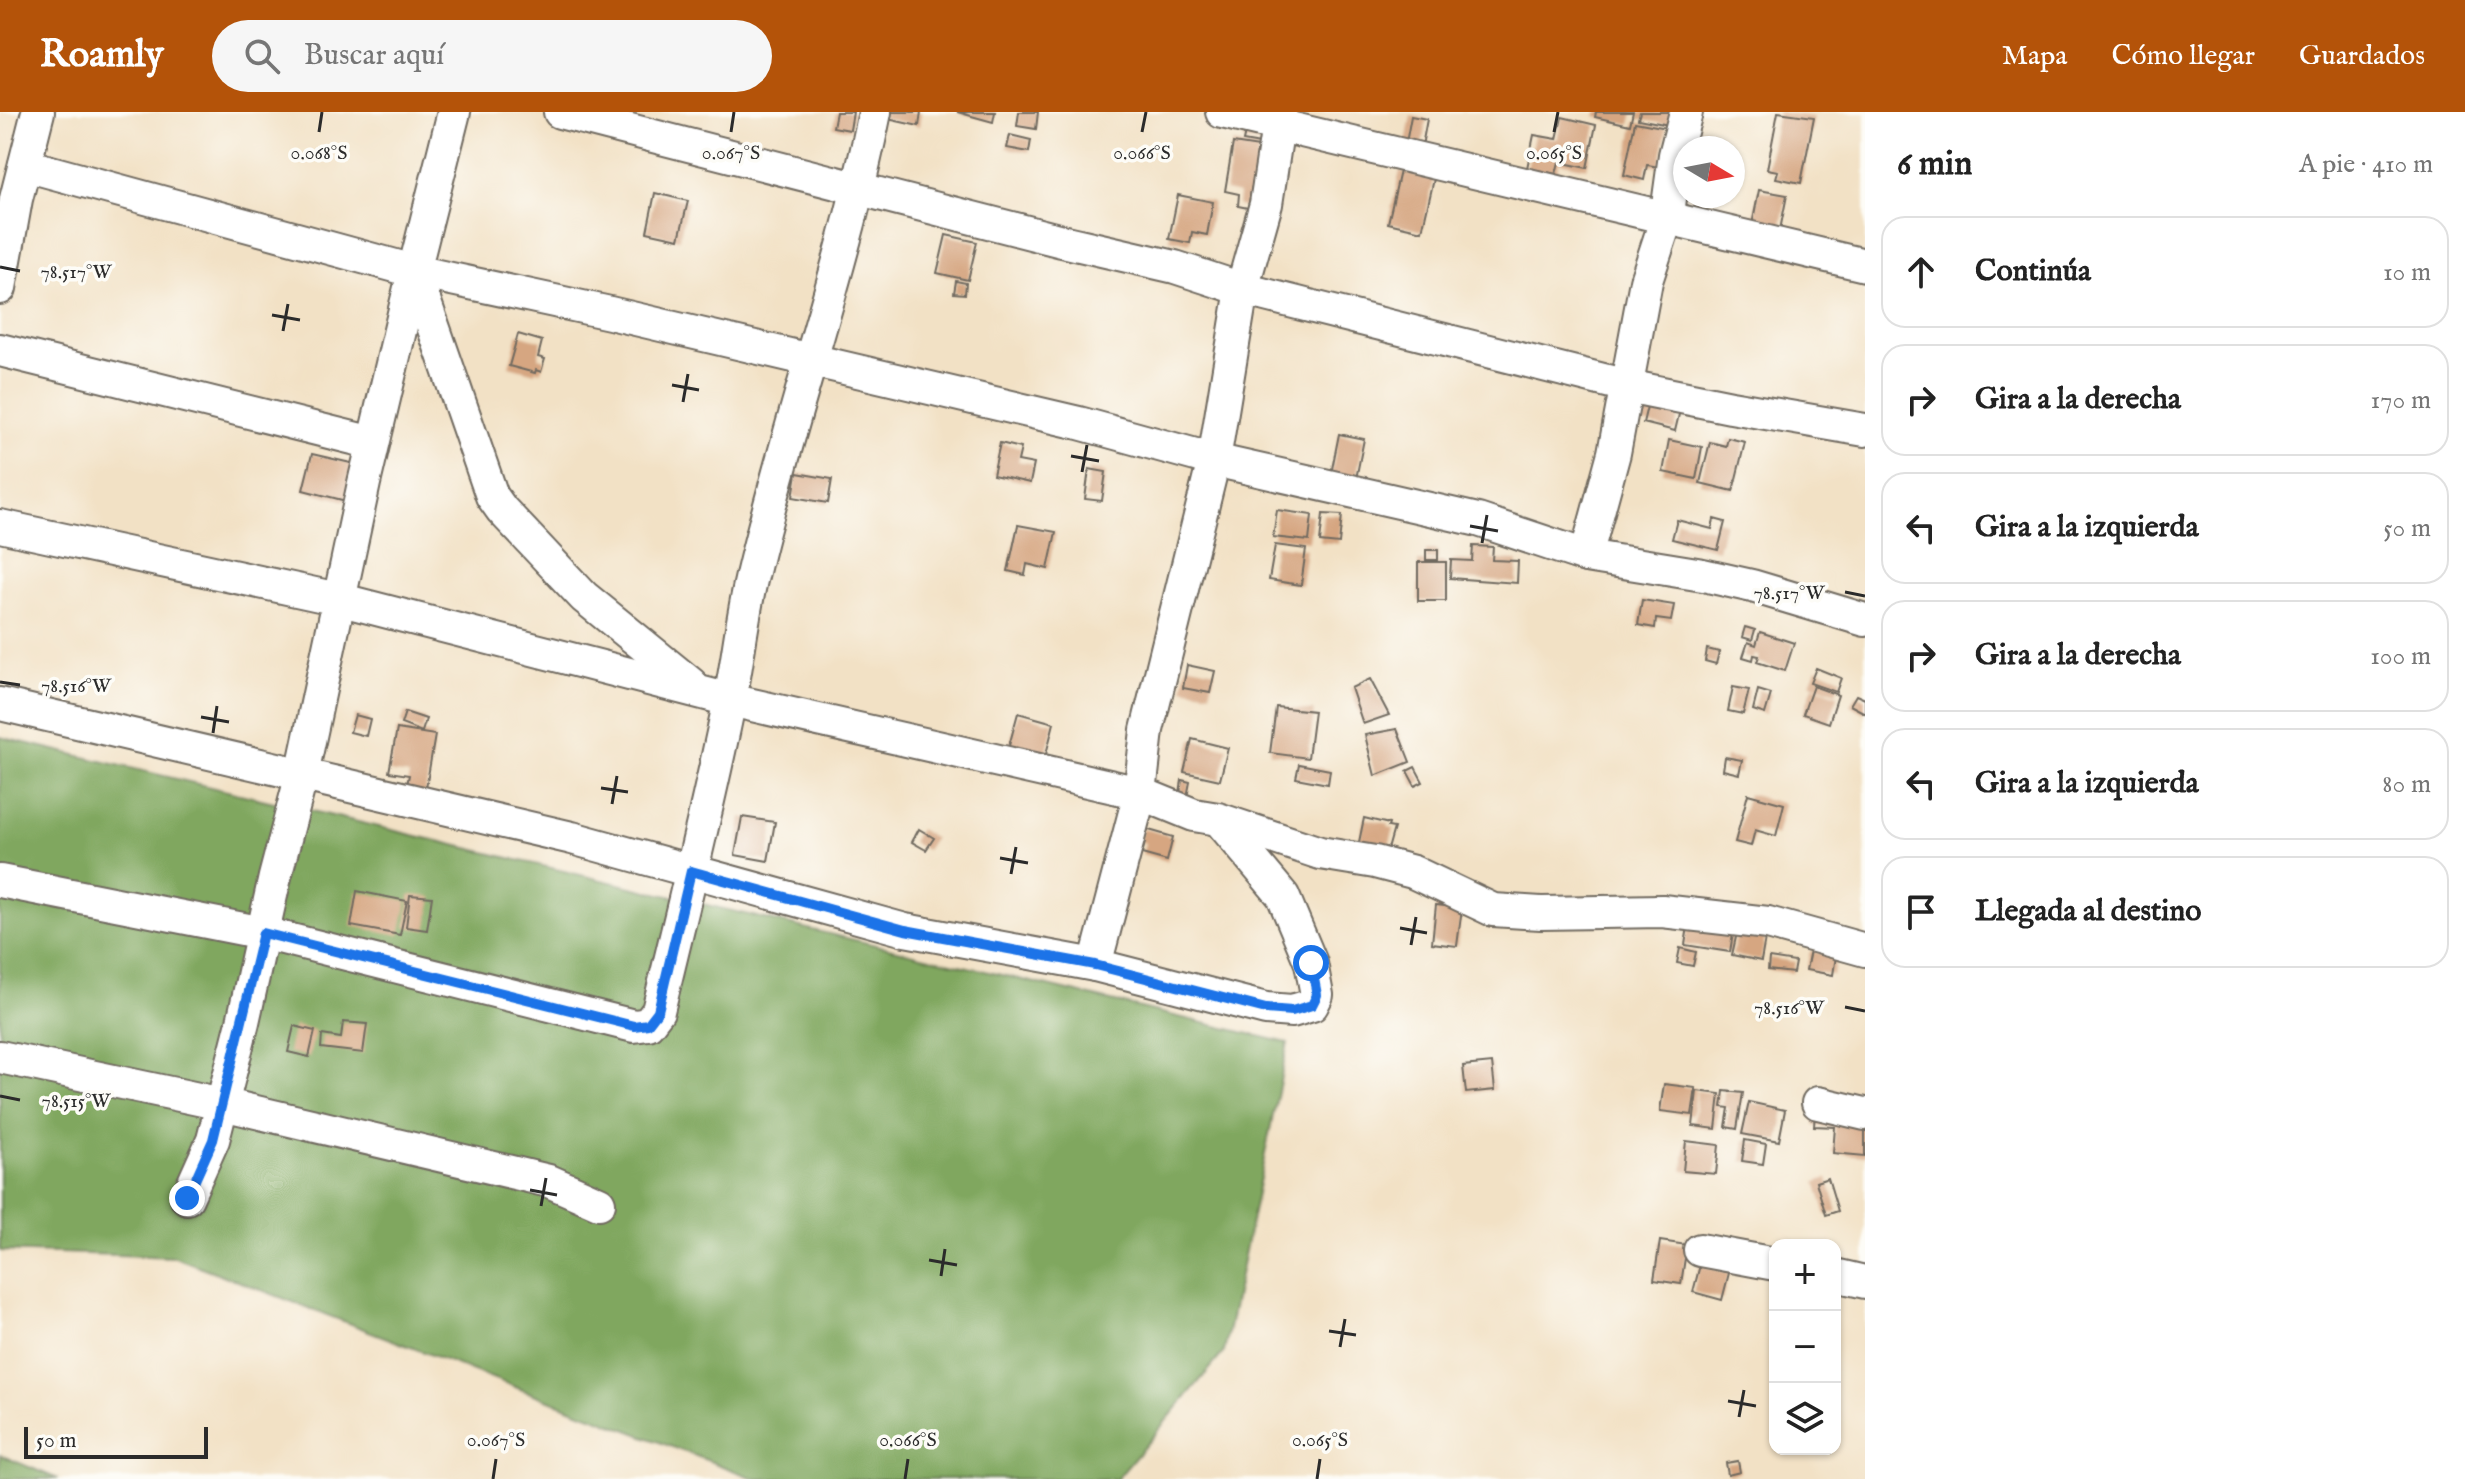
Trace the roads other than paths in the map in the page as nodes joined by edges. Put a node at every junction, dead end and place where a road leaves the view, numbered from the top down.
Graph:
1 (38, 112) edge
2 (454, 112) edge
3 (560, 112) edge
4 (875, 112) edge
5 (1222, 112) edge
6 (1686, 112) edge
7 (1278, 119) edge
8 (25, 165) junction
9 (859, 190) junction
10 (1666, 220) junction
11 (1865, 265) edge
12 (414, 271) junction
13 (0, 288) edge
14 (1242, 289) junction
15 (0, 350) edge
16 (811, 360) junction
17 (1627, 386) junction
18 (1865, 430) edge
19 (373, 443) junction
20 (1214, 460) junction
21 (0, 526) edge
22 (1586, 556) junction
23 (338, 599) junction
24 (1865, 620) edge
25 (717, 696) junction
26 (0, 704) edge
27 (302, 774) junction
28 (1140, 793) junction
29 (1218, 819) junction
30 (691, 871) junction
31 (0, 881) edge
32 (263, 933) junction
33 (1865, 950) edge
34 (1095, 965) junction
35 (0, 1057) edge
36 (1818, 1103) dead end
37 (222, 1104) junction
38 (1865, 1114) edge
39 (187, 1198) dead end
40 (599, 1203) dead end
41 (1700, 1250) dead end
42 (1769, 1263) edge
43 (1841, 1276) edge
44 (1865, 1282) edge

1 - 8 street
2 - 12 street
3 - 9 street
4 - 9 street
5 - 7 street
6 - 10 street
7 - 10 street
7 - 14 street
8 - 12 street
8 - 13 street
9 - 14 street
9 - 16 street
10 - 11 street
10 - 17 street
12 - 16 street
12 - 19 street
12 - 25 street
14 - 17 street
14 - 20 street
15 - 19 street
16 - 20 street
16 - 25 street
17 - 18 street
17 - 22 street
19 - 23 street
20 - 22 street
20 - 28 street
21 - 23 street
22 - 24 street
23 - 25 street
23 - 27 street
25 - 28 street
25 - 30 street
26 - 27 street
27 - 30 street
27 - 32 street
28 - 29 street
28 - 34 street
29 - 33 street
29 - 34 street
30 - 32 street
30 - 34 street
31 - 32 street
32 - 37 street
35 - 37 street
36 - 38 street
37 - 39 street
37 - 40 street
41 - 42 street
43 - 44 street

